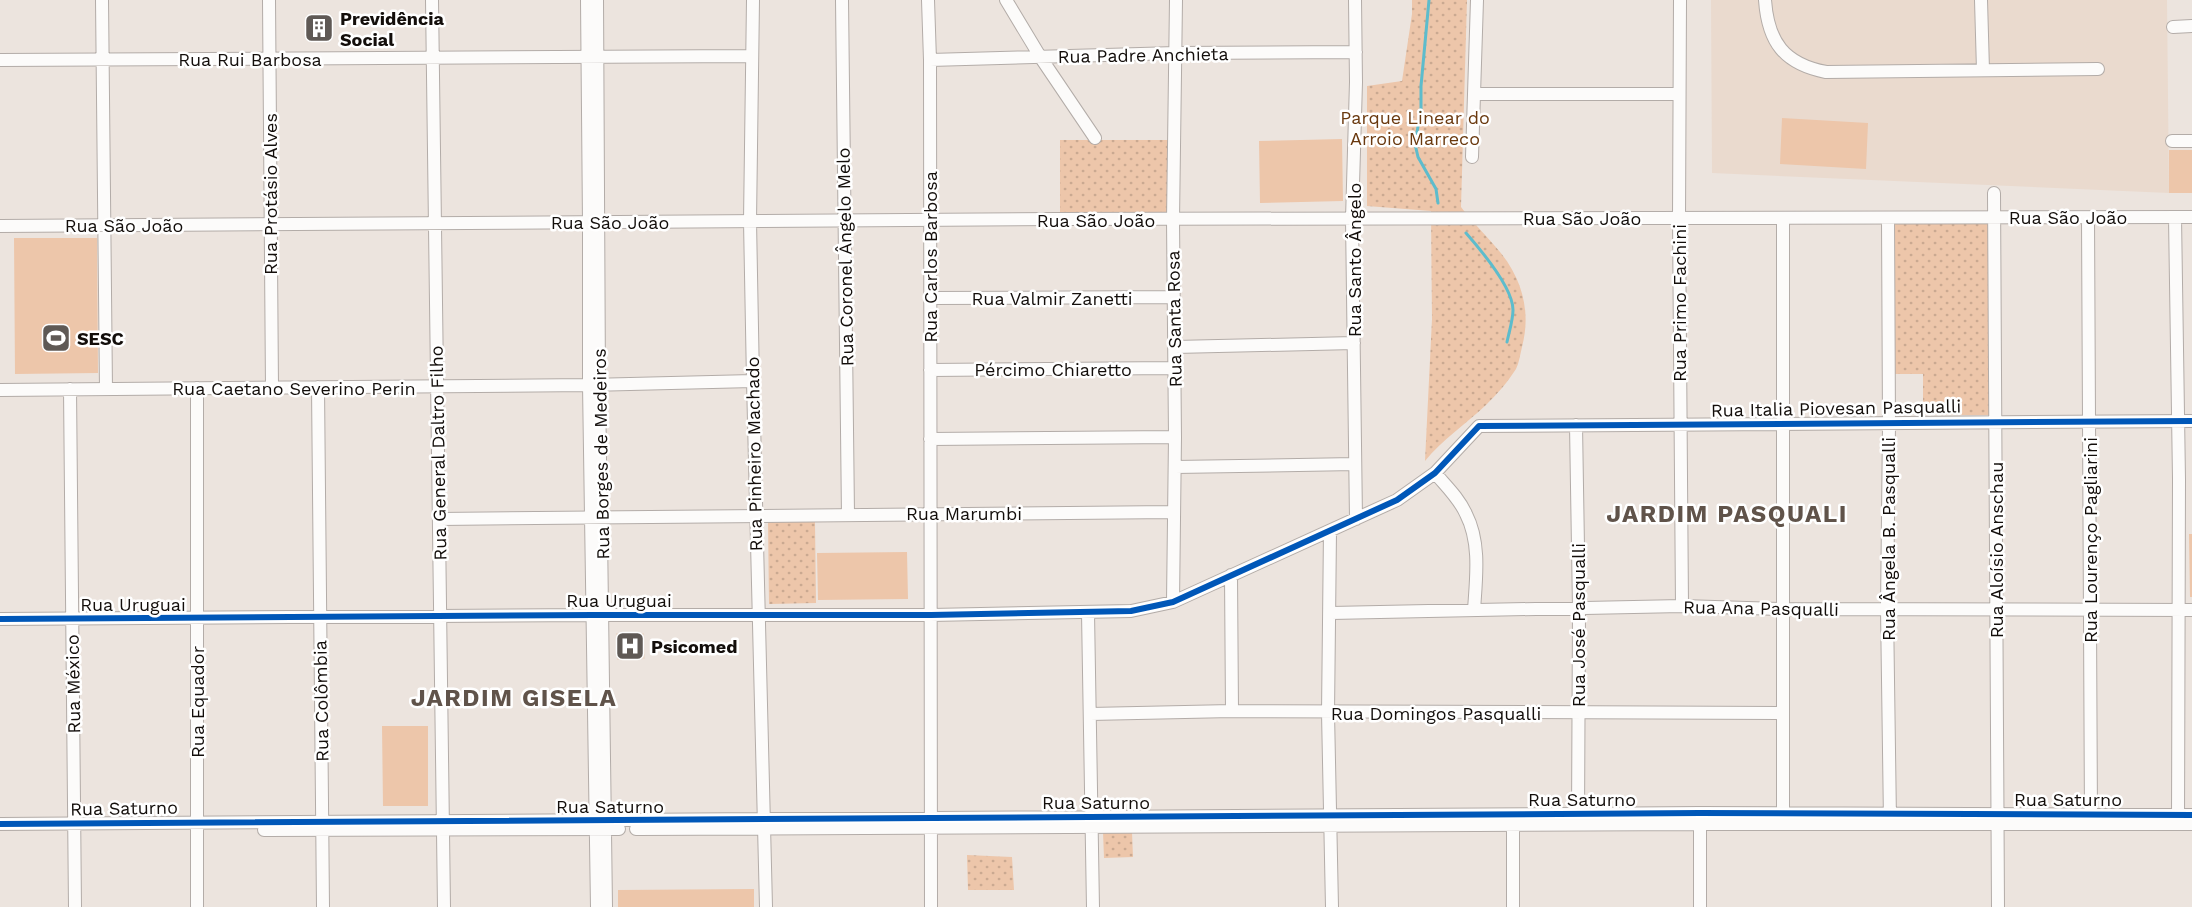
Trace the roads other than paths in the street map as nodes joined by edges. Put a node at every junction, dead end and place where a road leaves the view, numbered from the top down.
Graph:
1 (102, 0) edge
2 (269, 0) edge
3 (432, 0) edge
4 (587, 0) edge
5 (597, 0) edge
6 (753, 0) edge
7 (842, 0) edge
8 (928, 0) edge
9 (1006, 0) edge
10 (1176, 0) edge
11 (1355, 0) edge
12 (1477, 0) edge
13 (1680, 0) edge
14 (1765, 0) edge
15 (1981, 0) edge
16 (2192, 26) edge
17 (2173, 27) dead end
18 (1356, 52) junction
19 (1176, 53) junction
20 (751, 56) junction
21 (593, 57) junction
22 (433, 58) junction
23 (1041, 58) junction
24 (269, 59) junction
25 (0, 60) edge
26 (103, 60) junction
27 (930, 60) junction
28 (2098, 69) dead end
29 (1983, 70) junction
30 (1474, 94) junction
31 (1679, 94) junction
32 (1095, 138) dead end
33 (2172, 141) dead end
34 (2192, 141) edge
35 (1472, 157) dead end
36 (1994, 193) dead end
37 (1994, 217) junction
38 (2175, 217) junction
39 (2192, 217) edge
40 (1679, 218) junction
41 (1888, 218) junction
42 (2088, 218) junction
43 (1352, 219) junction
44 (1783, 219) junction
45 (930, 220) junction
46 (1173, 220) junction
47 (750, 221) junction
48 (845, 221) junction
49 (595, 223) junction
50 (270, 224) junction
51 (435, 224) junction
52 (0, 226) edge
53 (104, 226) junction
54 (1174, 297) junction
55 (930, 298) junction
56 (1354, 343) junction
57 (1175, 347) junction
58 (1174, 368) junction
59 (930, 370) junction
60 (753, 381) junction
61 (594, 385) junction
62 (437, 386) junction
63 (318, 387) junction
64 (197, 388) junction
65 (272, 388) junction
66 (70, 389) junction
67 (106, 389) junction
68 (0, 390) edge
69 (1995, 421) junction
70 (2090, 421) junction
71 (2177, 421) junction
72 (2192, 421) edge
73 (1680, 424) junction
74 (1784, 424) junction
75 (1889, 424) junction
76 (1576, 425) junction
77 (1479, 426) joint
78 (1175, 437) junction
79 (930, 439) junction
80 (1355, 464) junction
81 (1175, 467) junction
82 (1435, 473) junction
83 (1173, 512) junction
84 (930, 513) junction
85 (848, 515) junction
86 (755, 517) junction
87 (597, 518) junction
88 (439, 519) junction
89 (1356, 519) junction
90 (1330, 531) junction
91 (1231, 575) junction
92 (1173, 602) junction
93 (1682, 606) junction
94 (1579, 609) junction
95 (1782, 609) junction
96 (1887, 609) junction
97 (1996, 609) junction
98 (2090, 609) junction
99 (1474, 610) junction
100 (2178, 610) junction
101 (2192, 610) edge
102 (1088, 613) junction
103 (1331, 613) junction
104 (598, 615) junction
105 (758, 615) junction
106 (931, 615) junction
107 (441, 617) junction
108 (197, 618) junction
109 (320, 618) junction
110 (0, 619) edge
111 (72, 619) junction
112 (1232, 711) junction
113 (1328, 713) junction
114 (1579, 713) junction
115 (1783, 713) junction
116 (1090, 714) junction
117 (2192, 815) edge
118 (1578, 819) junction
119 (1700, 819) junction
120 (1783, 819) junction
121 (1513, 820) junction
122 (1890, 820) junction
123 (1998, 820) junction
124 (2091, 820) junction
125 (2178, 820) junction
126 (1329, 821) junction
127 (931, 823) junction
128 (1092, 823) junction
129 (765, 824) junction
130 (2192, 824) edge
131 (0, 825) edge
132 (322, 825) junction
133 (601, 825) junction
134 (197, 826) junction
135 (443, 826) junction
136 (74, 827) junction
137 (0, 832) edge
138 (75, 907) edge
139 (197, 907) edge
140 (323, 907) edge
141 (444, 907) edge
142 (597, 907) edge
143 (606, 907) edge
144 (766, 907) edge
145 (931, 907) edge
146 (1094, 907) edge
147 (1332, 907) edge
148 (1512, 907) edge
149 (1700, 907) edge
150 (1998, 907) edge

1 - 26 street
2 - 24 street, Rua Protásio Alves
3 - 22 street, Rua General Daltro Filho
4 - 21 street
5 - 21 street, Rua Borges de Medeiros
6 - 20 street, Rua Pinheiro Machado
7 - 48 street, Rua Coronel Ângelo Melo
8 - 27 street, Rua Carlos Barbosa
9 - 23 street
10 - 19 street, Rua Santa Rosa
11 - 18 street, Rua Santo Ângelo
12 - 30 street
13 - 31 street, Rua Primo Fachini
14 - 29 street
15 - 29 street
16 - 17 street
18 - 19 street, Rua Padre Anchieta
18 - 43 street, Rua Santo Ângelo
19 - 23 street, Rua Padre Anchieta
19 - 46 street, Rua Santa Rosa
20 - 21 street, Rua Rui Barbosa
20 - 47 street, Rua Pinheiro Machado
21 - 22 street, Rua Rui Barbosa
21 - 49 street, Rua Borges de Medeiros
22 - 24 street, Rua Rui Barbosa
22 - 51 street, Rua General Daltro Filho
23 - 27 street, Rua Padre Anchieta
23 - 32 street
24 - 26 street, Rua Rui Barbosa
24 - 50 street, Rua Protásio Alves
25 - 26 street, Rua Rui Barbosa
26 - 53 street
27 - 45 street, Rua Carlos Barbosa
28 - 29 street
30 - 31 street
30 - 35 street
31 - 40 street, Rua Primo Fachini
33 - 34 street
36 - 37 street, Rua Aloísio Anschau
37 - 41 street, Rua São João
37 - 42 street, Rua São João
37 - 69 street, Rua Aloísio Anschau
38 - 39 street, Rua São João
38 - 42 street, Rua São João
38 - 71 street
40 - 43 street, Rua São João
40 - 44 street, Rua São João
40 - 73 street, Rua Primo Fachini
41 - 44 street, Rua São João
41 - 75 street, Rua Ângela B. Pasqualli
42 - 70 street, Rua Lourenço Pagliarini
43 - 46 street, Rua São João
43 - 56 street, Rua Santo Ângelo
44 - 74 street
45 - 46 street, Rua São João
45 - 48 street, Rua São João
45 - 55 street, Rua Carlos Barbosa
46 - 54 street, Rua Santa Rosa
47 - 48 street, Rua São João
47 - 49 street, Rua São João
47 - 60 street, Rua Pinheiro Machado
48 - 85 street, Rua Coronel Ângelo Melo
49 - 51 street, Rua São João
49 - 61 street, Rua Borges de Medeiros
50 - 51 street, Rua São João
50 - 53 street, Rua São João
50 - 65 street, Rua Protásio Alves
51 - 62 street, Rua General Daltro Filho
52 - 53 street, Rua São João
53 - 67 street
54 - 55 street, Rua Valmir Zanetti
54 - 57 street, Rua Santa Rosa
55 - 59 street, Rua Carlos Barbosa
56 - 57 street
56 - 80 street, Rua Santo Ângelo
57 - 58 street, Rua Santa Rosa
58 - 59 street, Pércimo Chiaretto
58 - 78 street, Rua Santa Rosa
59 - 79 street, Rua Carlos Barbosa
60 - 61 street, Rua Caetano Severino Perin
60 - 86 street, Rua Pinheiro Machado
61 - 62 street, Rua Caetano Severino Perin
61 - 87 street, Rua Borges de Medeiros
62 - 63 street, Rua Caetano Severino Perin
62 - 88 street, Rua General Daltro Filho
63 - 65 street, Rua Caetano Severino Perin
63 - 109 street, Rua Colômbia
64 - 65 street, Rua Caetano Severino Perin
64 - 67 street, Rua Caetano Severino Perin
64 - 108 street, Rua Equador
66 - 67 street, Rua Caetano Severino Perin
66 - 68 street, Rua Caetano Severino Perin
66 - 111 street, Rua México
69 - 70 street, Rua Italia Piovesan Pasqualli
69 - 75 street, Rua Italia Piovesan Pasqualli
69 - 97 street, Rua Aloísio Anschau
70 - 71 street, Rua Italia Piovesan Pasqualli
70 - 98 street, Rua Lourenço Pagliarini
71 - 72 street, Rua Italia Piovesan Pasqualli
71 - 100 street
73 - 74 street, Rua Italia Piovesan Pasqualli
73 - 76 street, Rua Italia Piovesan Pasqualli
73 - 93 street, Rua Primo Fachini
74 - 75 street, Rua Italia Piovesan Pasqualli
74 - 95 street
75 - 96 street, Rua Ângela B. Pasqualli
76 - 77 street, Rua Italia Piovesan Pasqualli
76 - 94 street, Rua José Pasqualli
77 - 82 street, Rua Uruguai
78 - 79 street
78 - 81 street, Rua Santa Rosa
79 - 84 street, Rua Carlos Barbosa
80 - 81 street
80 - 89 street, Rua Santo Ângelo
81 - 83 street, Rua Santa Rosa
82 - 89 street, Rua Uruguai
82 - 99 street
83 - 84 street, Rua Marumbi
83 - 92 street, Rua Santa Rosa
84 - 85 street, Rua Marumbi
84 - 106 street, Rua Carlos Barbosa
85 - 86 street, Rua Marumbi
86 - 87 street, Rua Marumbi
86 - 105 street, Rua Pinheiro Machado
87 - 88 street, Rua Marumbi
87 - 104 street, Rua Borges de Medeiros
88 - 107 street, Rua General Daltro Filho
89 - 90 street, Rua Uruguai
90 - 91 street, Rua Uruguai
90 - 103 street
91 - 92 street, Rua Uruguai
91 - 112 street
92 - 102 street, Rua Uruguai
93 - 94 street, Rua Ana Pasqualli
93 - 95 street, Rua Ana Pasqualli
94 - 99 street, Rua Ana Pasqualli
94 - 114 street, Rua José Pasqualli
95 - 96 street, Rua Ana Pasqualli
95 - 115 street
96 - 97 street, Rua Ana Pasqualli
96 - 122 street, Rua Ângela B. Pasqualli
97 - 98 street, Rua Ana Pasqualli
97 - 123 street, Rua Aloísio Anschau
98 - 100 street, Rua Ana Pasqualli
98 - 124 street, Rua Lourenço Pagliarini
99 - 103 street, Rua Ana Pasqualli
100 - 101 street, Rua Ana Pasqualli
100 - 125 street
102 - 106 street, Rua Uruguai
102 - 116 street
103 - 113 street
104 - 105 street, Rua Uruguai
104 - 107 street, Rua Uruguai
104 - 133 street, Rua Borges de Medeiros
105 - 106 street, Rua Uruguai
105 - 129 street, Rua Pinheiro Machado
106 - 127 street, Rua Carlos Barbosa
107 - 109 street, Rua Uruguai
107 - 135 street, Rua General Daltro Filho
108 - 109 street, Rua Uruguai
108 - 111 street, Rua Uruguai
108 - 134 street, Rua Equador
109 - 132 street, Rua Colômbia
110 - 111 street, Rua Uruguai
111 - 136 street, Rua México
112 - 113 street, Rua Domingos Pasqualli
112 - 116 street, Rua Domingos Pasqualli
113 - 114 street, Rua Domingos Pasqualli
113 - 126 street
114 - 115 street, Rua Domingos Pasqualli
114 - 118 street, Rua José Pasqualli
115 - 120 street
116 - 128 street
117 - 125 street, Rua Saturno
118 - 119 street, Rua Saturno
118 - 121 street, Rua Saturno
119 - 120 street, Rua Saturno
119 - 149 street
120 - 122 street, Rua Saturno
121 - 126 street, Rua Saturno
121 - 148 street
122 - 123 street, Rua Saturno
123 - 124 street, Rua Saturno
123 - 150 street, Rua Aloísio Anschau
124 - 125 street, Rua Saturno
125 - 130 street, Rua Saturno
126 - 128 street, Rua Saturno
126 - 147 street
127 - 128 street, Rua Saturno
127 - 129 street, Rua Saturno
127 - 145 street, Rua Carlos Barbosa
128 - 146 street
129 - 133 street, Rua Saturno
129 - 144 street, Rua Pinheiro Machado
131 - 136 street, Rua Saturno
132 - 134 street, Rua Saturno
132 - 135 street, Rua Saturno
132 - 140 street, Rua Colômbia
133 - 135 street, Rua Saturno
133 - 142 street, Rua Borges de Medeiros
133 - 143 street, Rua Borges de Medeiros
134 - 136 street, Rua Saturno
134 - 139 street, Rua Equador
135 - 141 street, Rua General Daltro Filho
136 - 137 street, Rua Saturno
136 - 138 street, Rua México

